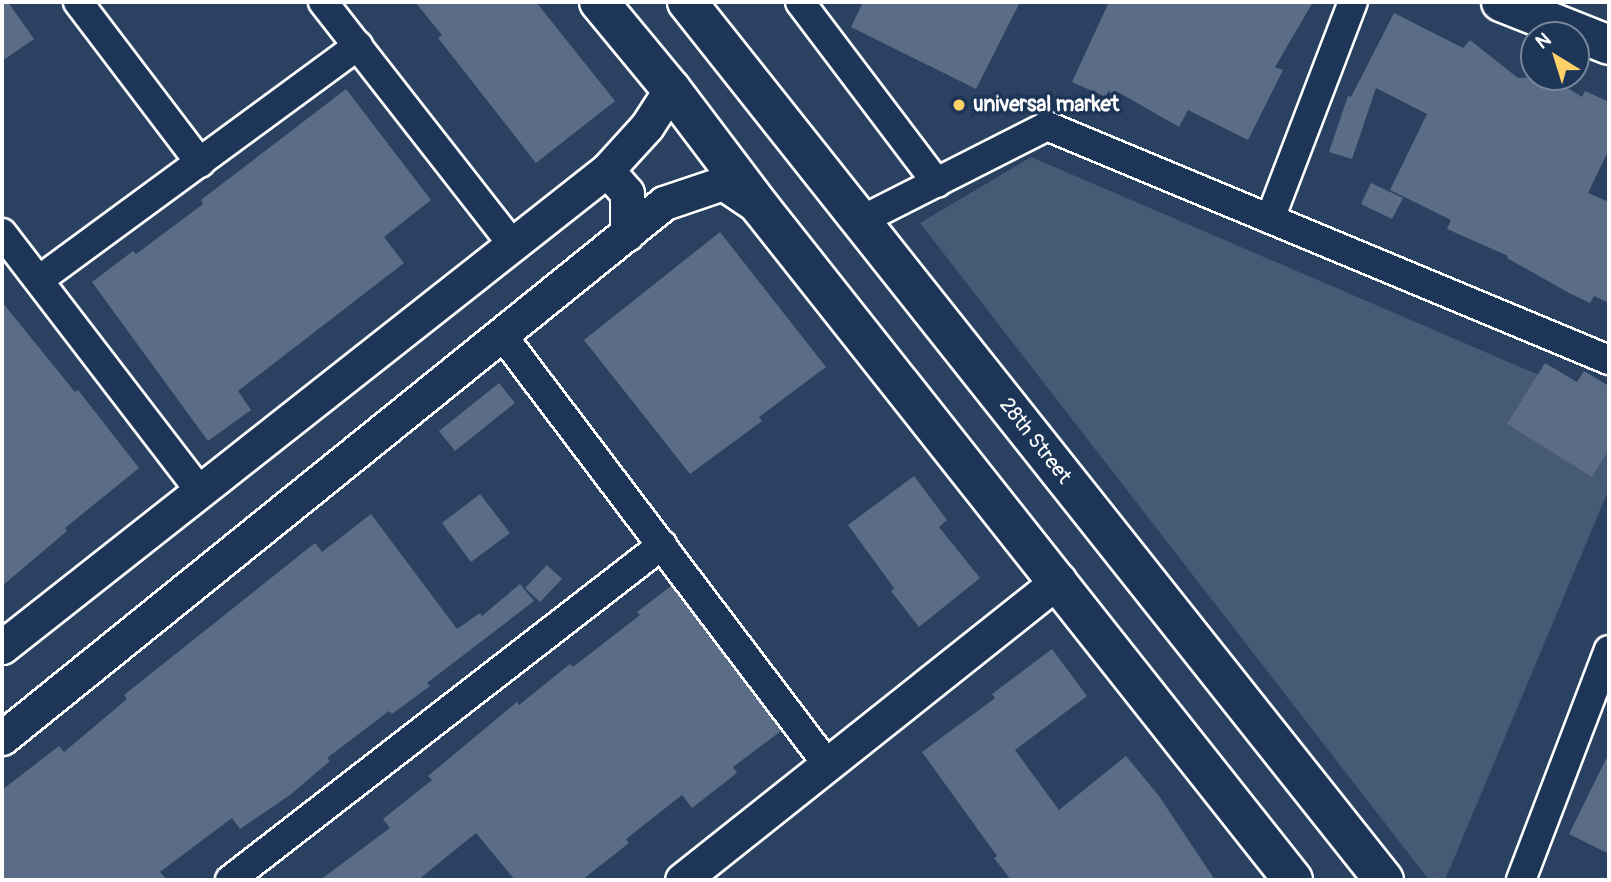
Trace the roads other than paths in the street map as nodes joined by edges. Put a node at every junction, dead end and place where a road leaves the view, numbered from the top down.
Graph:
1 (78, 2) edge
2 (323, 2) edge
3 (599, 2) edge
4 (687, 2) edge
5 (800, 2) edge
6 (1353, 2) edge
7 (1501, 2) edge
8 (1609, 45) edge
9 (358, 46) junction
10 (671, 89) junction
11 (200, 163) junction
12 (607, 170) junction
13 (937, 183) junction
14 (761, 208) junction
15 (1270, 219) junction
16 (860, 221) junction
17 (2, 233) edge
18 (626, 234) junction
19 (513, 245) junction
20 (39, 280) junction
21 (502, 335) junction
22 (1609, 360) edge
23 (201, 492) junction
24 (662, 545) junction
25 (1059, 580) junction
26 (2, 647) edge
27 (1609, 650) edge
28 (2, 738) edge
29 (827, 764) junction
30 (1525, 879) edge
31 (230, 880) edge
32 (681, 880) edge
33 (1293, 880) edge
34 (1384, 880) edge

1 - 11 street
2 - 9 street
3 - 10 main road
4 - 16 main road, 28th Street
5 - 13 street
6 - 15 street
7 - 8 main road
9 - 11 street
9 - 19 street
10 - 12 street
10 - 14 main road
11 - 20 street
12 - 18 street
12 - 19 street
13 - 15 street
13 - 16 street
14 - 18 street
14 - 25 main road
15 - 22 street
16 - 34 main road, 28th Street
17 - 20 street
18 - 21 street
19 - 23 street
20 - 23 street
21 - 24 street
21 - 28 street
23 - 26 street
24 - 29 street
24 - 31 street
25 - 29 street
25 - 33 main road
27 - 30 street
29 - 32 street

